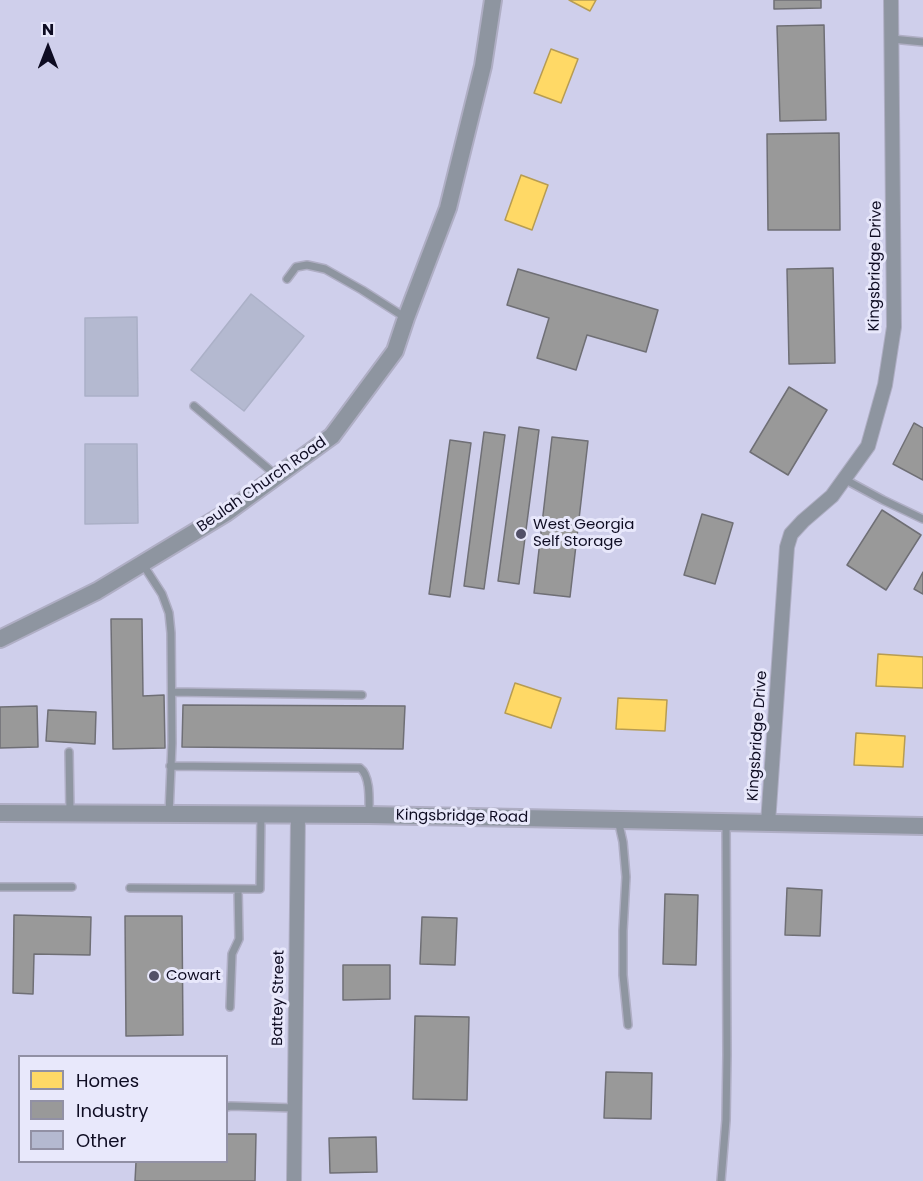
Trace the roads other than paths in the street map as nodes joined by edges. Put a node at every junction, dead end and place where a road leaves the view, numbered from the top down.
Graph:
1 (493, 0) edge
2 (891, 0) edge
3 (891, 39) junction
4 (923, 42) edge
5 (287, 279) dead end
6 (406, 318) junction
7 (194, 406) dead end
8 (277, 476) junction
9 (844, 479) junction
10 (923, 519) edge
11 (142, 564) junction
12 (0, 639) edge
13 (172, 692) junction
14 (362, 695) dead end
15 (69, 752) dead end
16 (170, 766) junction
17 (0, 813) edge
18 (70, 813) junction
19 (169, 814) junction
20 (261, 814) junction
21 (298, 814) junction
22 (369, 815) junction
23 (618, 820) junction
24 (726, 822) junction
25 (768, 823) junction
26 (923, 826) edge
27 (0, 887) edge
28 (72, 887) dead end
29 (130, 888) dead end
30 (238, 889) junction
31 (230, 1006) dead end
32 (628, 1025) dead end
33 (228, 1107) edge
34 (295, 1108) junction
35 (294, 1181) edge
36 (721, 1181) edge

1 - 6 street, Beulah Church Road
2 - 3 street, Kingsbridge Drive
3 - 4 lane
3 - 9 street, Kingsbridge Drive
5 - 6 lane
6 - 8 street, Beulah Church Road
7 - 8 lane
8 - 11 street, Beulah Church Road
9 - 10 lane
9 - 25 street, Kingsbridge Drive
11 - 12 street, Beulah Church Road
11 - 13 lane
13 - 14 lane
13 - 16 lane
15 - 18 lane
16 - 19 lane
16 - 22 lane
17 - 18 street, Kingsbridge Road
18 - 19 street, Kingsbridge Road
19 - 20 street, Kingsbridge Road
20 - 21 street, Kingsbridge Road
20 - 30 lane
21 - 22 street, Kingsbridge Road
21 - 34 street, Battey Street
22 - 23 street, Kingsbridge Road
23 - 24 street, Kingsbridge Road
23 - 32 lane
24 - 25 street, Kingsbridge Road
24 - 36 lane
25 - 26 street, Kingsbridge Road
27 - 28 lane
29 - 30 lane
30 - 31 lane
33 - 34 lane
34 - 35 street, Battey Street

